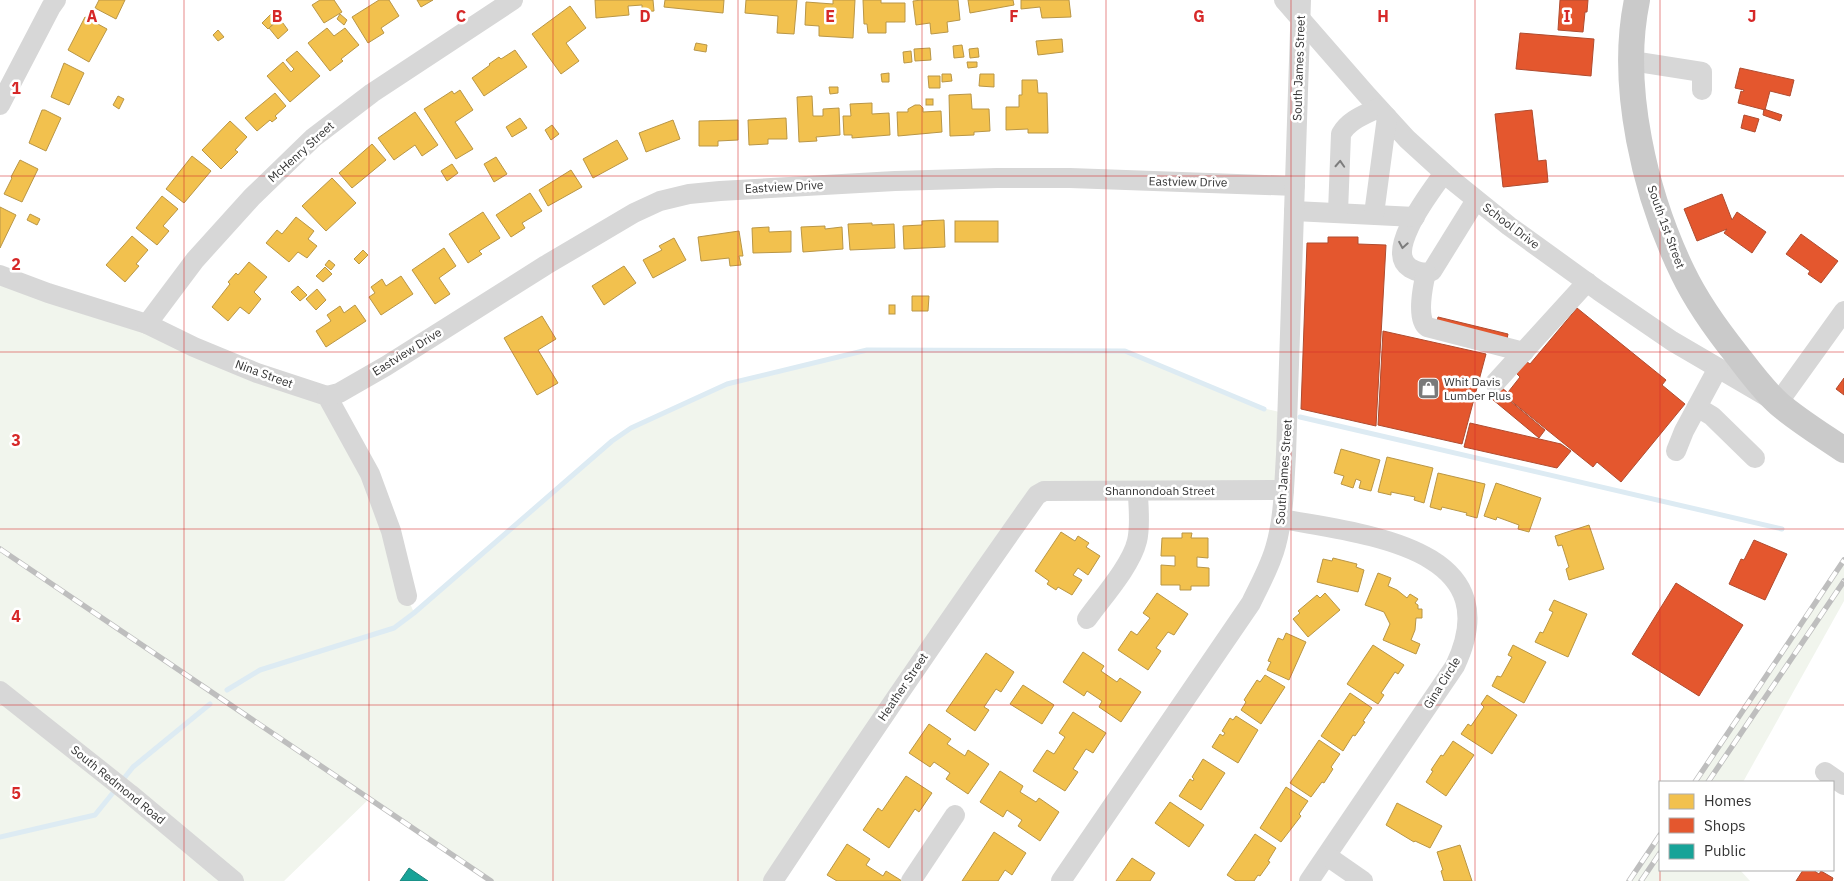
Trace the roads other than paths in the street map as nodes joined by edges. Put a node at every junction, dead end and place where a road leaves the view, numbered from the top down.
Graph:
1 (56, 0) edge
2 (512, 0) edge
3 (1284, 0) edge
4 (1637, 0) edge
5 (1301, 10) edge
6 (1632, 61) junction
7 (1702, 90) dead end
8 (0, 105) edge
9 (1383, 112) junction
10 (1444, 173) junction
11 (1295, 186) junction
12 (1476, 200) junction
13 (1294, 211) junction
14 (1338, 212) junction
15 (1374, 214) junction
16 (1415, 217) junction
17 (1426, 273) junction
18 (0, 275) edge
19 (1587, 282) junction
20 (1844, 311) edge
21 (147, 324) junction
22 (1524, 352) junction
23 (1718, 368) junction
24 (1494, 383) dead end
25 (327, 396) junction
26 (1778, 403) junction
27 (1697, 407) junction
28 (1844, 450) edge
29 (1676, 451) dead end
30 (1755, 458) dead end
31 (1284, 490) junction
32 (1138, 491) junction
33 (1037, 495) joint
34 (1282, 519) junction
35 (407, 596) dead end
36 (1087, 619) dead end
37 (0, 691) edge
38 (1825, 772) dead end
39 (1844, 785) edge
40 (955, 815) dead end
41 (1327, 856) junction
42 (234, 881) edge
43 (773, 881) edge
44 (911, 881) edge
45 (1062, 881) edge
46 (1310, 881) edge
47 (1363, 881) edge

1 - 8 street
2 - 21 street, McHenry Street
3 - 5 street, School Drive
4 - 6 main road, South 1st Street
5 - 9 street, School Drive
5 - 11 street, South James Street
6 - 7 street
6 - 26 main road, South 1st Street
9 - 10 street, School Drive
14 -> 9 street
9 - 15 street
10 - 12 street, School Drive
10 - 16 street
11 - 13 street, South James Street
11 - 25 street, Eastview Drive
12 - 17 street
12 - 19 street, School Drive
13 - 14 street
13 - 31 street, South James Street
14 - 15 street
15 - 16 street
16 -> 17 street
17 - 22 street
18 - 21 street, Nina Street
19 - 22 street
19 - 23 street, School Drive
20 - 26 street
21 - 25 street, Nina Street
22 - 24 street
23 - 26 street, School Drive
23 - 27 street
25 - 35 street
26 - 28 main road, South 1st Street
27 - 29 street
27 - 30 street
31 - 32 street, Shannondoah Street
31 - 34 street, South James Street
32 - 33 street, Shannondoah Street
32 - 36 street
33 - 43 street, Heather Street
34 - 41 street, Gina Circle
34 - 45 street, South James Street
37 - 42 street, South Redmond Road
38 - 39 street
40 - 44 street
41 - 46 street, Gina Circle
41 - 47 street

